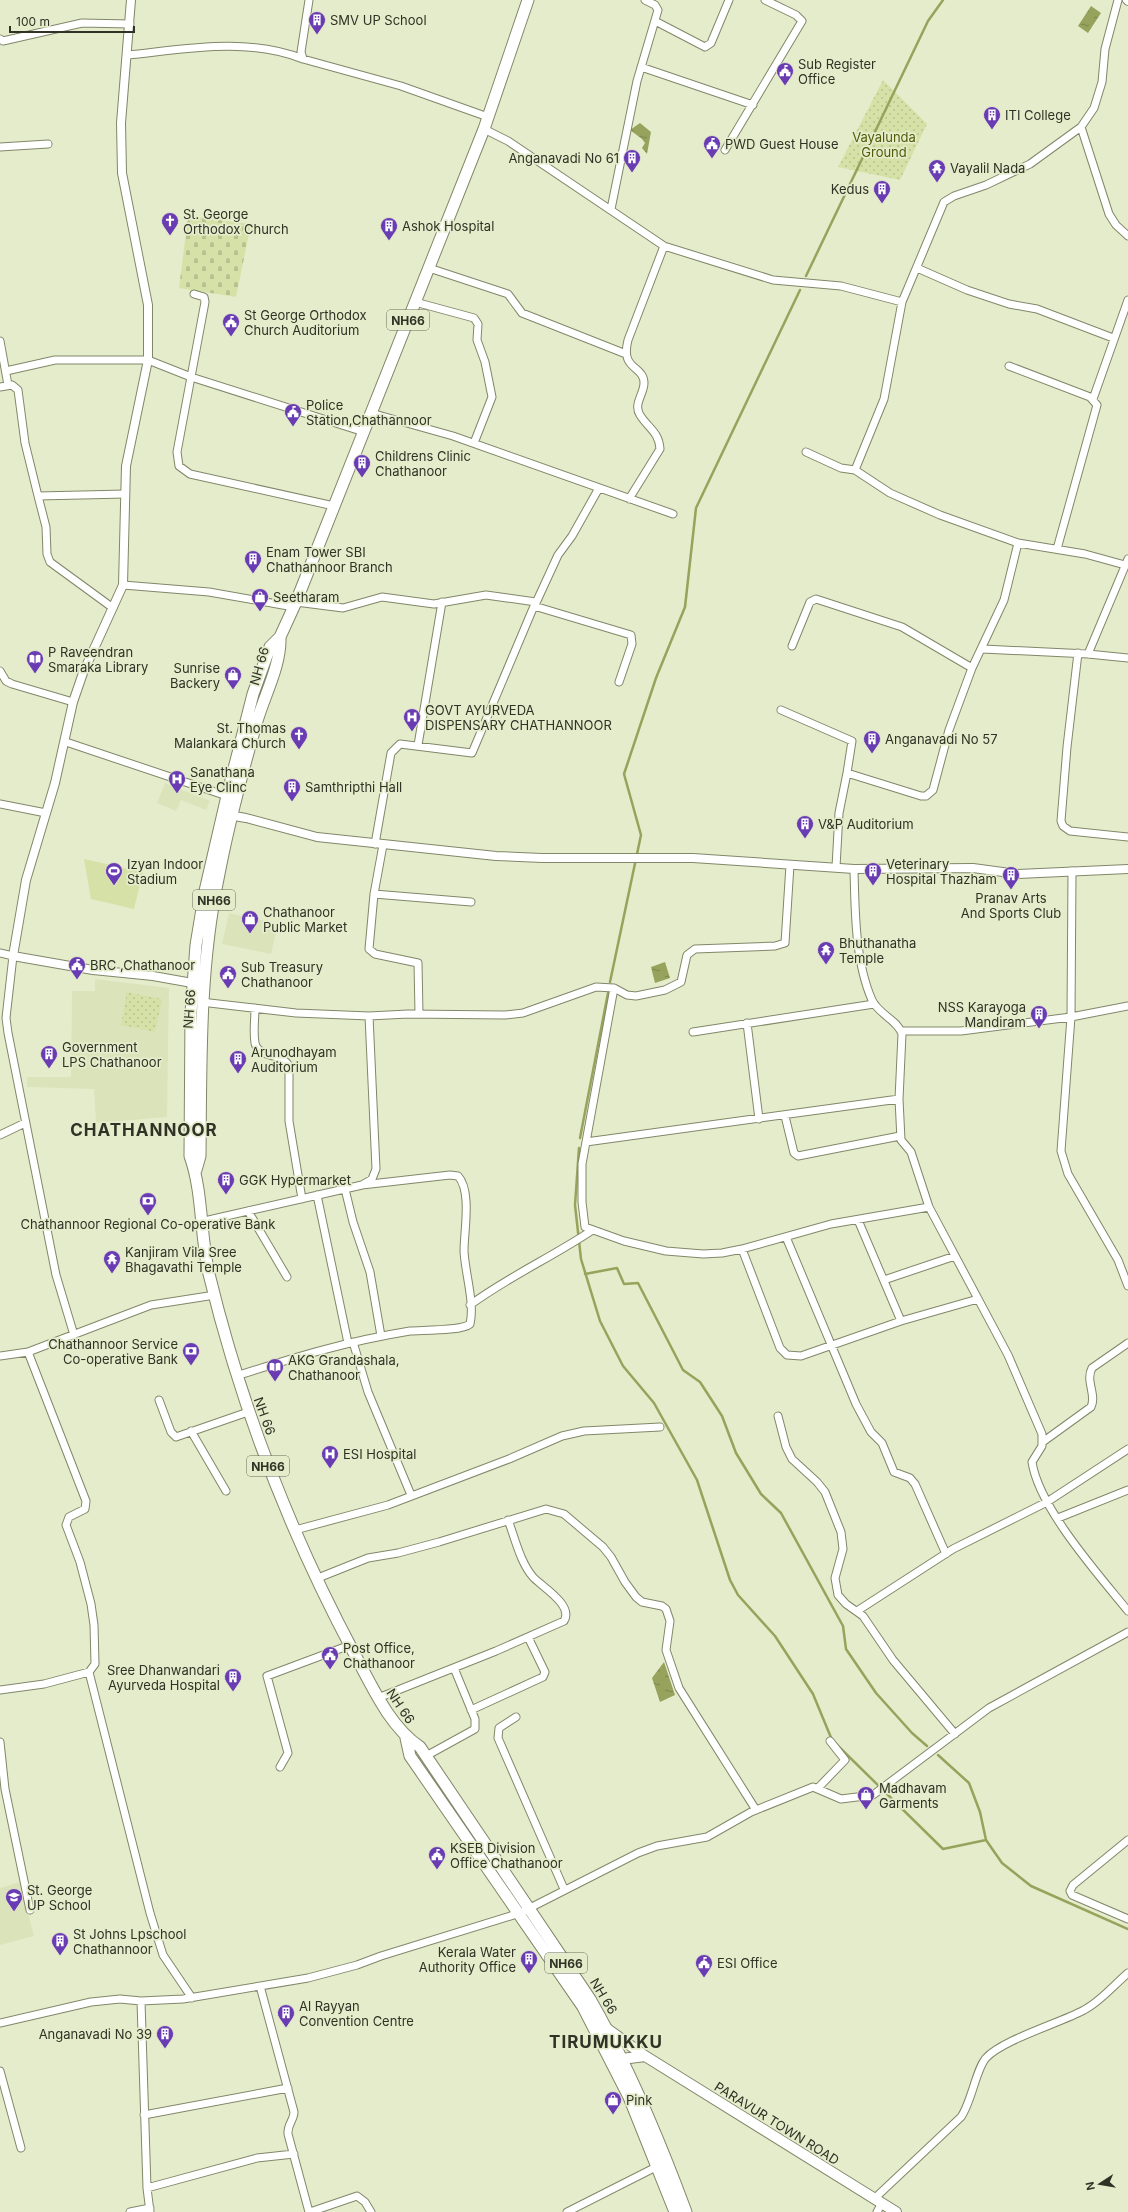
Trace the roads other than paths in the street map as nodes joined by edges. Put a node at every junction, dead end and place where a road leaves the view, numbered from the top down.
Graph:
1 (131, 0) edge
2 (309, 0) edge
3 (528, 0) edge
4 (645, 0) edge
5 (729, 0) edge
6 (764, 0) edge
7 (1118, 0) edge
8 (655, 21) junction
9 (130, 24) junction
10 (0, 39) edge
11 (128, 55) junction
12 (303, 59) junction
13 (641, 67) junction
14 (753, 105) junction
15 (488, 116) junction
16 (1081, 127) junction
17 (484, 129) junction
18 (48, 144) dead end
19 (0, 147) edge
20 (725, 150) dead end
21 (611, 209) junction
22 (1128, 236) edge
23 (664, 246) junction
24 (428, 268) junction
25 (917, 268) junction
26 (194, 294) dead end
27 (1128, 300) edge
28 (415, 302) junction
29 (902, 302) junction
30 (1113, 338) junction
31 (0, 341) edge
32 (626, 354) junction
33 (148, 360) junction
34 (1009, 366) dead end
35 (6, 371) junction
36 (191, 377) junction
37 (8, 386) junction
38 (0, 387) edge
39 (1093, 399) junction
40 (371, 413) junction
41 (364, 432) junction
42 (474, 443) junction
43 (806, 452) dead end
44 (855, 470) junction
45 (599, 488) junction
46 (125, 494) junction
47 (38, 496) junction
48 (629, 499) junction
49 (334, 506) junction
50 (673, 514) dead end
51 (1018, 543) junction
52 (1057, 549) junction
53 (1127, 562) edge
54 (123, 585) junction
55 (442, 602) junction
56 (295, 604) junction
57 (535, 604) junction
58 (113, 608) junction
59 (280, 637) junction
60 (792, 646) dead end
61 (983, 649) junction
62 (1078, 653) junction
63 (1088, 654) junction
64 (1128, 658) edge
65 (972, 668) junction
66 (0, 670) edge
67 (619, 682) dead end
68 (73, 702) junction
69 (781, 710) dead end
70 (66, 742) junction
71 (418, 746) junction
72 (847, 774) junction
73 (227, 796) junction
74 (0, 804) edge
75 (46, 813) junction
76 (227, 815) junction
77 (1128, 837) edge
78 (379, 845) junction
79 (790, 865) junction
80 (836, 867) junction
81 (854, 869) junction
82 (1128, 869) edge
83 (1072, 871) junction
84 (374, 894) junction
85 (472, 902) dead end
86 (0, 953) edge
87 (12, 956) junction
88 (193, 984) junction
89 (205, 985) junction
90 (614, 988) junction
91 (192, 1001) junction
92 (204, 1002) junction
93 (874, 1004) junction
94 (1128, 1006) edge
95 (256, 1008) junction
96 (419, 1014) junction
97 (369, 1016) junction
98 (1071, 1017) junction
99 (3, 1018) edge
100 (747, 1024) junction
101 (902, 1031) junction
102 (693, 1032) dead end
103 (899, 1099) junction
104 (785, 1116) junction
105 (759, 1119) junction
106 (25, 1123) junction
107 (0, 1134) edge
108 (900, 1136) junction
109 (586, 1142) junction
110 (196, 1170) junction
111 (362, 1185) junction
112 (344, 1189) junction
113 (317, 1195) junction
114 (302, 1199) junction
115 (929, 1207) junction
116 (248, 1211) junction
117 (858, 1220) junction
118 (200, 1222) junction
119 (591, 1231) junction
120 (786, 1237) junction
121 (742, 1249) junction
122 (955, 1256) junction
123 (287, 1277) dead end
124 (884, 1280) junction
125 (1128, 1286) edge
126 (215, 1295) junction
127 (978, 1299) junction
128 (470, 1305) junction
129 (901, 1321) junction
130 (74, 1335) junction
131 (381, 1336) junction
132 (350, 1342) junction
133 (1128, 1343) edge
134 (831, 1346) junction
135 (28, 1352) junction
136 (0, 1356) edge
137 (236, 1376) junction
138 (159, 1400) dead end
139 (248, 1412) junction
140 (778, 1416) dead end
141 (660, 1427) dead end
142 (191, 1431) junction
143 (1044, 1441) junction
144 (1128, 1450) edge
145 (1128, 1490) edge
146 (226, 1491) dead end
147 (412, 1495) junction
148 (1047, 1502) junction
149 (1058, 1518) junction
150 (508, 1520) junction
151 (295, 1530) junction
152 (946, 1554) junction
153 (318, 1578) junction
154 (857, 1611) junction
155 (1128, 1611) edge
156 (1128, 1632) edge
157 (528, 1638) junction
158 (350, 1645) junction
159 (454, 1668) junction
160 (89, 1672) junction
161 (0, 1690) edge
162 (378, 1698) junction
163 (471, 1710) junction
164 (516, 1717) dead end
165 (955, 1734) junction
166 (406, 1738) junction
167 (830, 1741) dead end
168 (0, 1742) edge
169 (426, 1756) junction
170 (280, 1767) dead end
171 (818, 1788) junction
172 (756, 1810) junction
173 (1128, 1840) edge
174 (564, 1889) junction
175 (30, 1910) dead end
176 (524, 1910) junction
177 (1128, 1919) edge
178 (1128, 1973) edge
179 (260, 1986) junction
180 (192, 1998) junction
181 (140, 2001) junction
182 (0, 2023) edge
183 (606, 2028) junction
184 (645, 2056) junction
185 (622, 2059) junction
186 (0, 2071) edge
187 (288, 2088) junction
188 (144, 2116) junction
189 (21, 2148) dead end
190 (294, 2154) junction
191 (658, 2166) junction
192 (146, 2188) junction
193 (879, 2201) junction
194 (150, 2210) edge
195 (130, 2212) edge
196 (309, 2212) edge
197 (370, 2212) edge
198 (567, 2212) edge
199 (676, 2212) edge
200 (686, 2212) edge
201 (877, 2212) edge
202 (896, 2212) edge

1 - 9 street
2 - 12 street
3 - 15 highway, NH66 / NH66
4 - 8 street
5 - 8 street
6 - 14 street
7 - 16 street
8 - 13 street
9 - 10 street
9 - 11 street
11 - 12 street
11 - 33 street
12 - 15 street
13 - 14 street
13 - 21 street
14 - 20 street
15 - 17 highway, NH66 / NH66
16 - 22 street
16 - 25 street
17 - 21 street
17 - 24 highway, NH66 / NH66
18 - 19 street
21 - 23 street
23 - 29 street
23 - 32 street
24 - 28 highway, NH66 / NH66
24 - 32 street
25 - 29 street
25 - 30 street
26 - 36 street
27 - 30 street
28 - 40 highway, NH66 / NH66
28 - 42 street
29 - 44 street
30 - 39 street
31 - 35 street
32 - 48 street
33 - 35 street
33 - 36 street
33 - 46 street
34 - 39 street
35 - 37 street
36 - 41 street
36 - 49 street
37 - 38 street
37 - 47 street
39 - 52 street
40 - 41 highway, NH66 / NH66
40 - 42 street
41 - 49 highway, NH66 / NH66
42 - 45 street
43 - 44 street
44 - 51 street
45 - 48 street
45 - 57 street
46 - 47 street
46 - 54 street
47 - 58 street
48 - 50 street
49 - 56 highway, NH66 / NH66
51 - 52 street
51 - 61 street
52 - 53 street
53 - 63 street
54 - 56 street
54 - 58 street
55 - 56 street
55 - 57 street
55 - 71 street
56 - 59 highway, NH66 / NH66
57 - 67 street
57 - 71 street
58 - 68 street
59 - 73 highway, NH 66 / NH66
59 - 76 highway, NH 66 / NH66
60 - 65 street
61 - 62 street
61 - 65 street
62 - 63 street
62 - 77 street
63 - 64 street
65 - 72 street
66 - 68 street
68 - 70 street
69 - 72 street
70 - 73 street
70 - 75 street
71 - 78 street
72 - 80 street
73 - 76 highway, NH 66 / NH66
74 - 75 street
75 - 87 street
76 - 78 street
76 - 88 highway, NH 66 / NH66
76 - 89 highway, NH 66 / NH66
78 - 79 street
78 - 84 street
79 - 80 street
79 - 90 street
80 - 81 street
81 - 83 street
81 - 93 street
82 - 83 street
83 - 98 street
84 - 85 street
84 - 96 street
86 - 87 street
87 - 88 street
87 - 99 street
88 - 89 street
88 - 91 highway, NH 66 / NH66
89 - 92 highway, NH 66 / NH66
90 - 96 street
90 - 109 street
91 - 92 street
91 - 110 highway, NH 66 / NH66
92 - 95 street
92 - 110 highway, NH 66 / NH66
93 - 100 street
93 - 101 street
94 - 98 street
95 - 97 street
95 - 114 street
96 - 97 street
97 - 111 street
98 - 101 street
98 - 125 street
99 - 106 street
100 - 102 street
100 - 105 street
101 - 103 street
103 - 104 street
103 - 108 street
104 - 105 street
104 - 108 street
105 - 109 street
106 - 107 street
106 - 130 street
108 - 115 street
109 - 119 street
110 - 118 highway, NH 66 / NH66
111 - 112 street
111 - 128 street
112 - 113 street
112 - 131 street
113 - 114 street
113 - 132 street
114 - 116 street
115 - 117 street
115 - 122 street
116 - 118 street
116 - 123 street
117 - 120 street
117 - 124 street
118 - 126 highway, NH 66 / NH66
119 - 121 street
119 - 128 street
120 - 121 street
120 - 134 street
121 - 134 street
122 - 124 street
122 - 127 street
124 - 129 street
126 - 130 street
126 - 137 highway, NH 66 / NH66
127 - 129 street
127 - 143 street
128 - 131 street
129 - 134 street
130 - 135 street
131 - 132 street
132 - 137 street
132 - 147 street
133 - 143 street
134 - 152 street
135 - 136 street
135 - 160 street
137 - 139 highway, NH 66 / NH66
138 - 142 street
139 - 142 street
139 - 151 highway, NH 66 / NH66
140 - 154 street
141 - 147 street
142 - 146 street
143 - 148 street
144 - 148 street
145 - 149 street
147 - 151 street
148 - 149 street
148 - 152 street
149 - 155 street
150 - 153 street
150 - 157 street
150 - 172 street
151 - 153 highway, NH 66 / NH66
152 - 154 street
153 - 158 highway, NH 66 / NH66
154 - 165 street
156 - 165 street
157 - 159 street
157 - 163 street
158 - 162 highway, NH 66 / NH66
158 - 170 street
159 - 162 street
159 - 163 street
160 - 161 street
160 - 180 street
162 - 166 highway, NH 66 / NH66
163 - 169 street
164 - 174 street
165 - 171 street
166 - 169 highway, NH 66 / NH66
166 - 176 highway, NH 66 / NH66
167 - 171 street
168 - 175 street
169 - 176 highway, NH 66 / NH66
171 - 172 street
172 - 174 street
173 - 177 street
174 - 176 street
176 - 179 street
176 - 183 highway, NH 66 / NH66
176 - 191 highway, NH 66 / NH66
178 - 193 street
179 - 180 street
179 - 187 street
180 - 181 street
181 - 182 street
181 - 188 street
183 - 184 main road, PARAVUR TOWN ROAD
183 - 185 highway, NH 66 / NH66
184 - 185 main road
184 - 193 main road, PARAVUR TOWN ROAD
185 - 200 highway, NH 66 / NH66
186 - 189 street
187 - 188 street
187 - 190 street
188 - 192 street
190 - 192 street
190 - 196 street
191 - 198 street
191 - 199 highway, NH 66 / NH66
192 - 194 street
193 - 201 street
193 - 202 main road, PARAVUR TOWN ROAD
194 - 195 street
196 - 197 street

